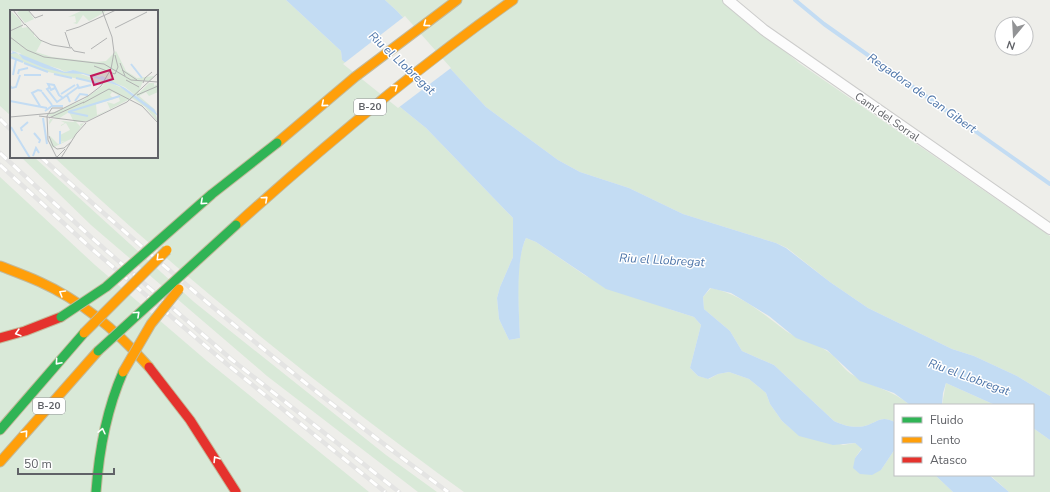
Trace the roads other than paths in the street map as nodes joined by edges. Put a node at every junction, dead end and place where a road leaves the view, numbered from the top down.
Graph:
1 (457, 0) edge
2 (512, 0) edge
3 (728, 0) edge
4 (277, 143) junction
5 (194, 222) dead end
6 (236, 225) junction
7 (1050, 229) edge
8 (173, 244) dead end
9 (0, 266) edge
10 (0, 338) edge
11 (0, 430) edge
12 (0, 462) edge
13 (97, 492) edge
14 (236, 492) edge

1 -> 4 highway, B-20
6 -> 2 highway, B-20
3 - 7 street, Camí del Sorral
4 - 5 highway, B-20, bridge
4 -> 10 highway, bridge
12 -> 6 highway, B-20, bridge
13 -> 6 highway, bridge
8 -> 11 highway, B-20, bridge
14 -> 9 highway

